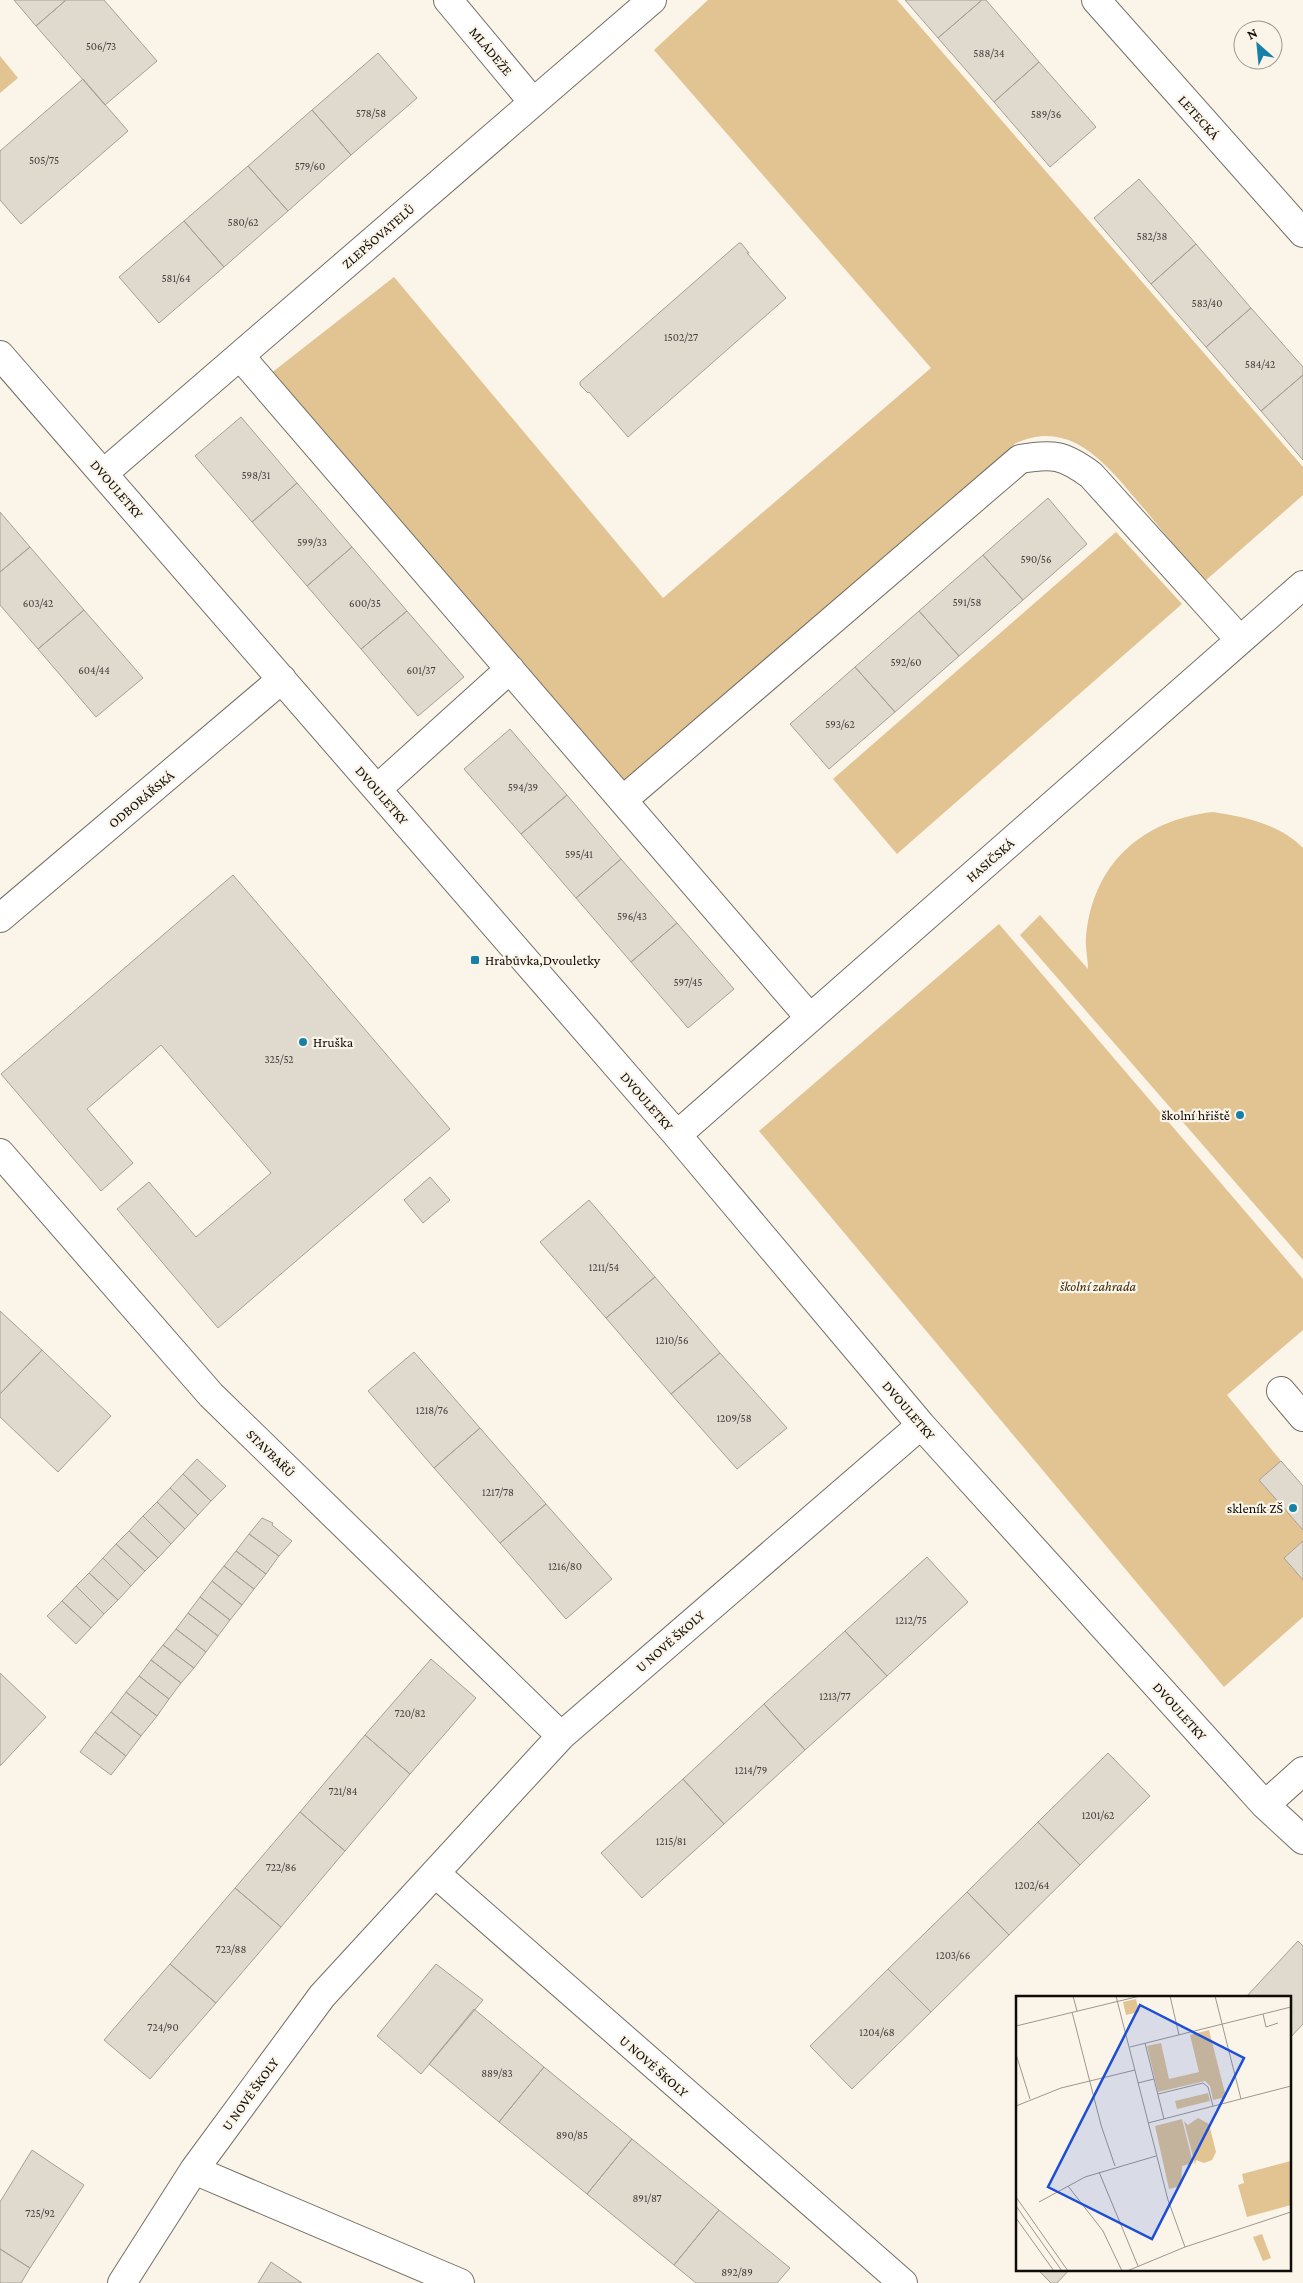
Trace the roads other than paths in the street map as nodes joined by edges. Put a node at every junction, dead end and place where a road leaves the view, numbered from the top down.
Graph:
1 (448, 0) edge
2 (652, 0) edge
3 (1096, 0) edge
4 (533, 102) junction
5 (1303, 233) edge
6 (0, 355) edge
7 (240, 356) junction
8 (104, 474) junction
9 (1303, 585) edge
10 (1240, 640) junction
11 (510, 669) junction
12 (282, 679) junction
13 (377, 789) junction
14 (622, 800) junction
15 (0, 918) edge
16 (810, 1018) junction
17 (676, 1135) junction
18 (0, 1153) edge
19 (1281, 1391) dead end
20 (1303, 1417) edge
21 (922, 1425) junction
22 (561, 1736) junction
23 (1303, 1771) edge
24 (1264, 1804) junction
25 (1303, 1840) edge
26 (435, 1873) junction
27 (194, 2170) junction
28 (122, 2283) edge
29 (460, 2283) edge
30 (903, 2283) edge

1 - 4 street, MLÁDEŽE
2 - 4 street, ZLEPŠOVATELŮ
3 - 5 street, LETECKÁ
4 - 7 street, ZLEPŠOVATELŮ
6 - 8 street, DVOULETKY
7 - 8 street, ZLEPŠOVATELŮ
7 - 11 street
8 - 12 street, DVOULETKY
9 - 10 street, HASIČSKÁ
10 - 14 street
10 - 16 street, HASIČSKÁ
11 - 13 street
11 - 14 street
12 - 13 street, DVOULETKY
12 - 15 street, ODBORÁŘSKÁ
13 - 17 street, DVOULETKY
14 - 16 street
16 - 17 street, HASIČSKÁ
17 - 21 street, DVOULETKY
18 - 22 street, STAVBAŘŮ
19 - 20 street
21 - 22 street, U NOVÉ ŠKOLY
21 - 24 street, DVOULETKY
22 - 26 street, U NOVÉ ŠKOLY
23 - 24 street
24 - 25 street, DVOULETKY
26 - 27 street, U NOVÉ ŠKOLY
26 - 30 street, U NOVÉ ŠKOLY
27 - 28 street, U NOVÉ ŠKOLY
27 - 29 street

